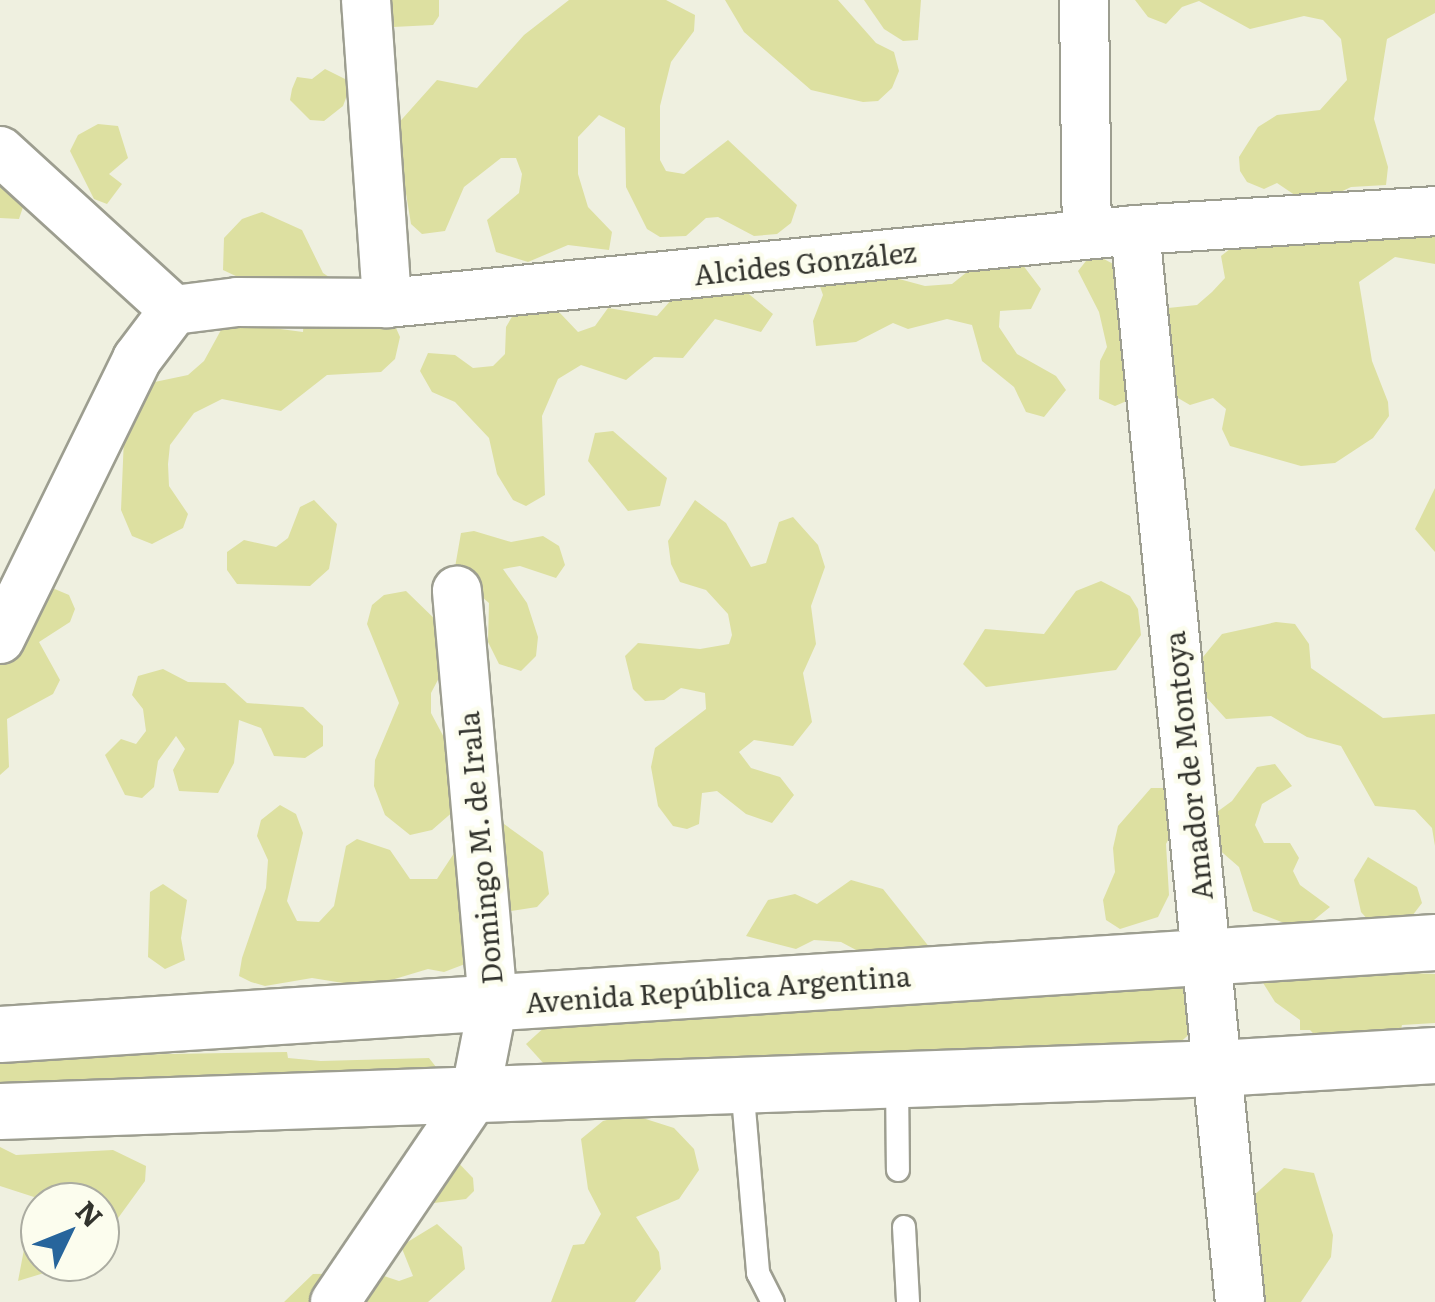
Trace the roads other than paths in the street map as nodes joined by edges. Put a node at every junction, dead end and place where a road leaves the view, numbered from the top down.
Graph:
1 (366, 0) edge
2 (1084, 0) edge
3 (0, 151) edge
4 (1435, 211) edge
5 (1135, 230) junction
6 (1087, 234) junction
7 (386, 303) junction
8 (174, 310) junction
9 (457, 590) dead end
10 (0, 638) edge
11 (1435, 942) edge
12 (1206, 957) junction
13 (493, 1003) junction
14 (0, 1034) edge
15 (1435, 1055) edge
16 (1217, 1068) junction
17 (897, 1080) junction
18 (742, 1085) junction
19 (475, 1094) junction
20 (0, 1111) edge
21 (898, 1170) dead end
22 (904, 1227) dead end
23 (335, 1302) edge
24 (773, 1302) edge
25 (908, 1302) edge
26 (1240, 1302) edge

1 - 7 street
2 - 6 street
3 - 8 street
4 - 5 street, Alcides González
5 - 6 street, Alcides González
5 - 12 street, Amador de Montoya
6 - 7 street, Alcides González
7 - 8 street, Alcides González
8 - 10 street
9 - 13 street, Domingo M. de Irala
11 - 12 main road, Avenida República Argentina
12 - 13 main road, Avenida República Argentina
12 - 16 street, Amador de Montoya
13 - 14 main road, Avenida República Argentina
13 - 19 street, Domingo M. de Irala
15 - 16 main road
16 - 17 main road
16 - 26 street, Amador de Montoya
17 - 18 main road
17 - 21 lane
18 - 19 main road
18 - 24 lane
19 - 20 main road
19 - 23 street, Domingo M. de Irala
22 - 25 lane

